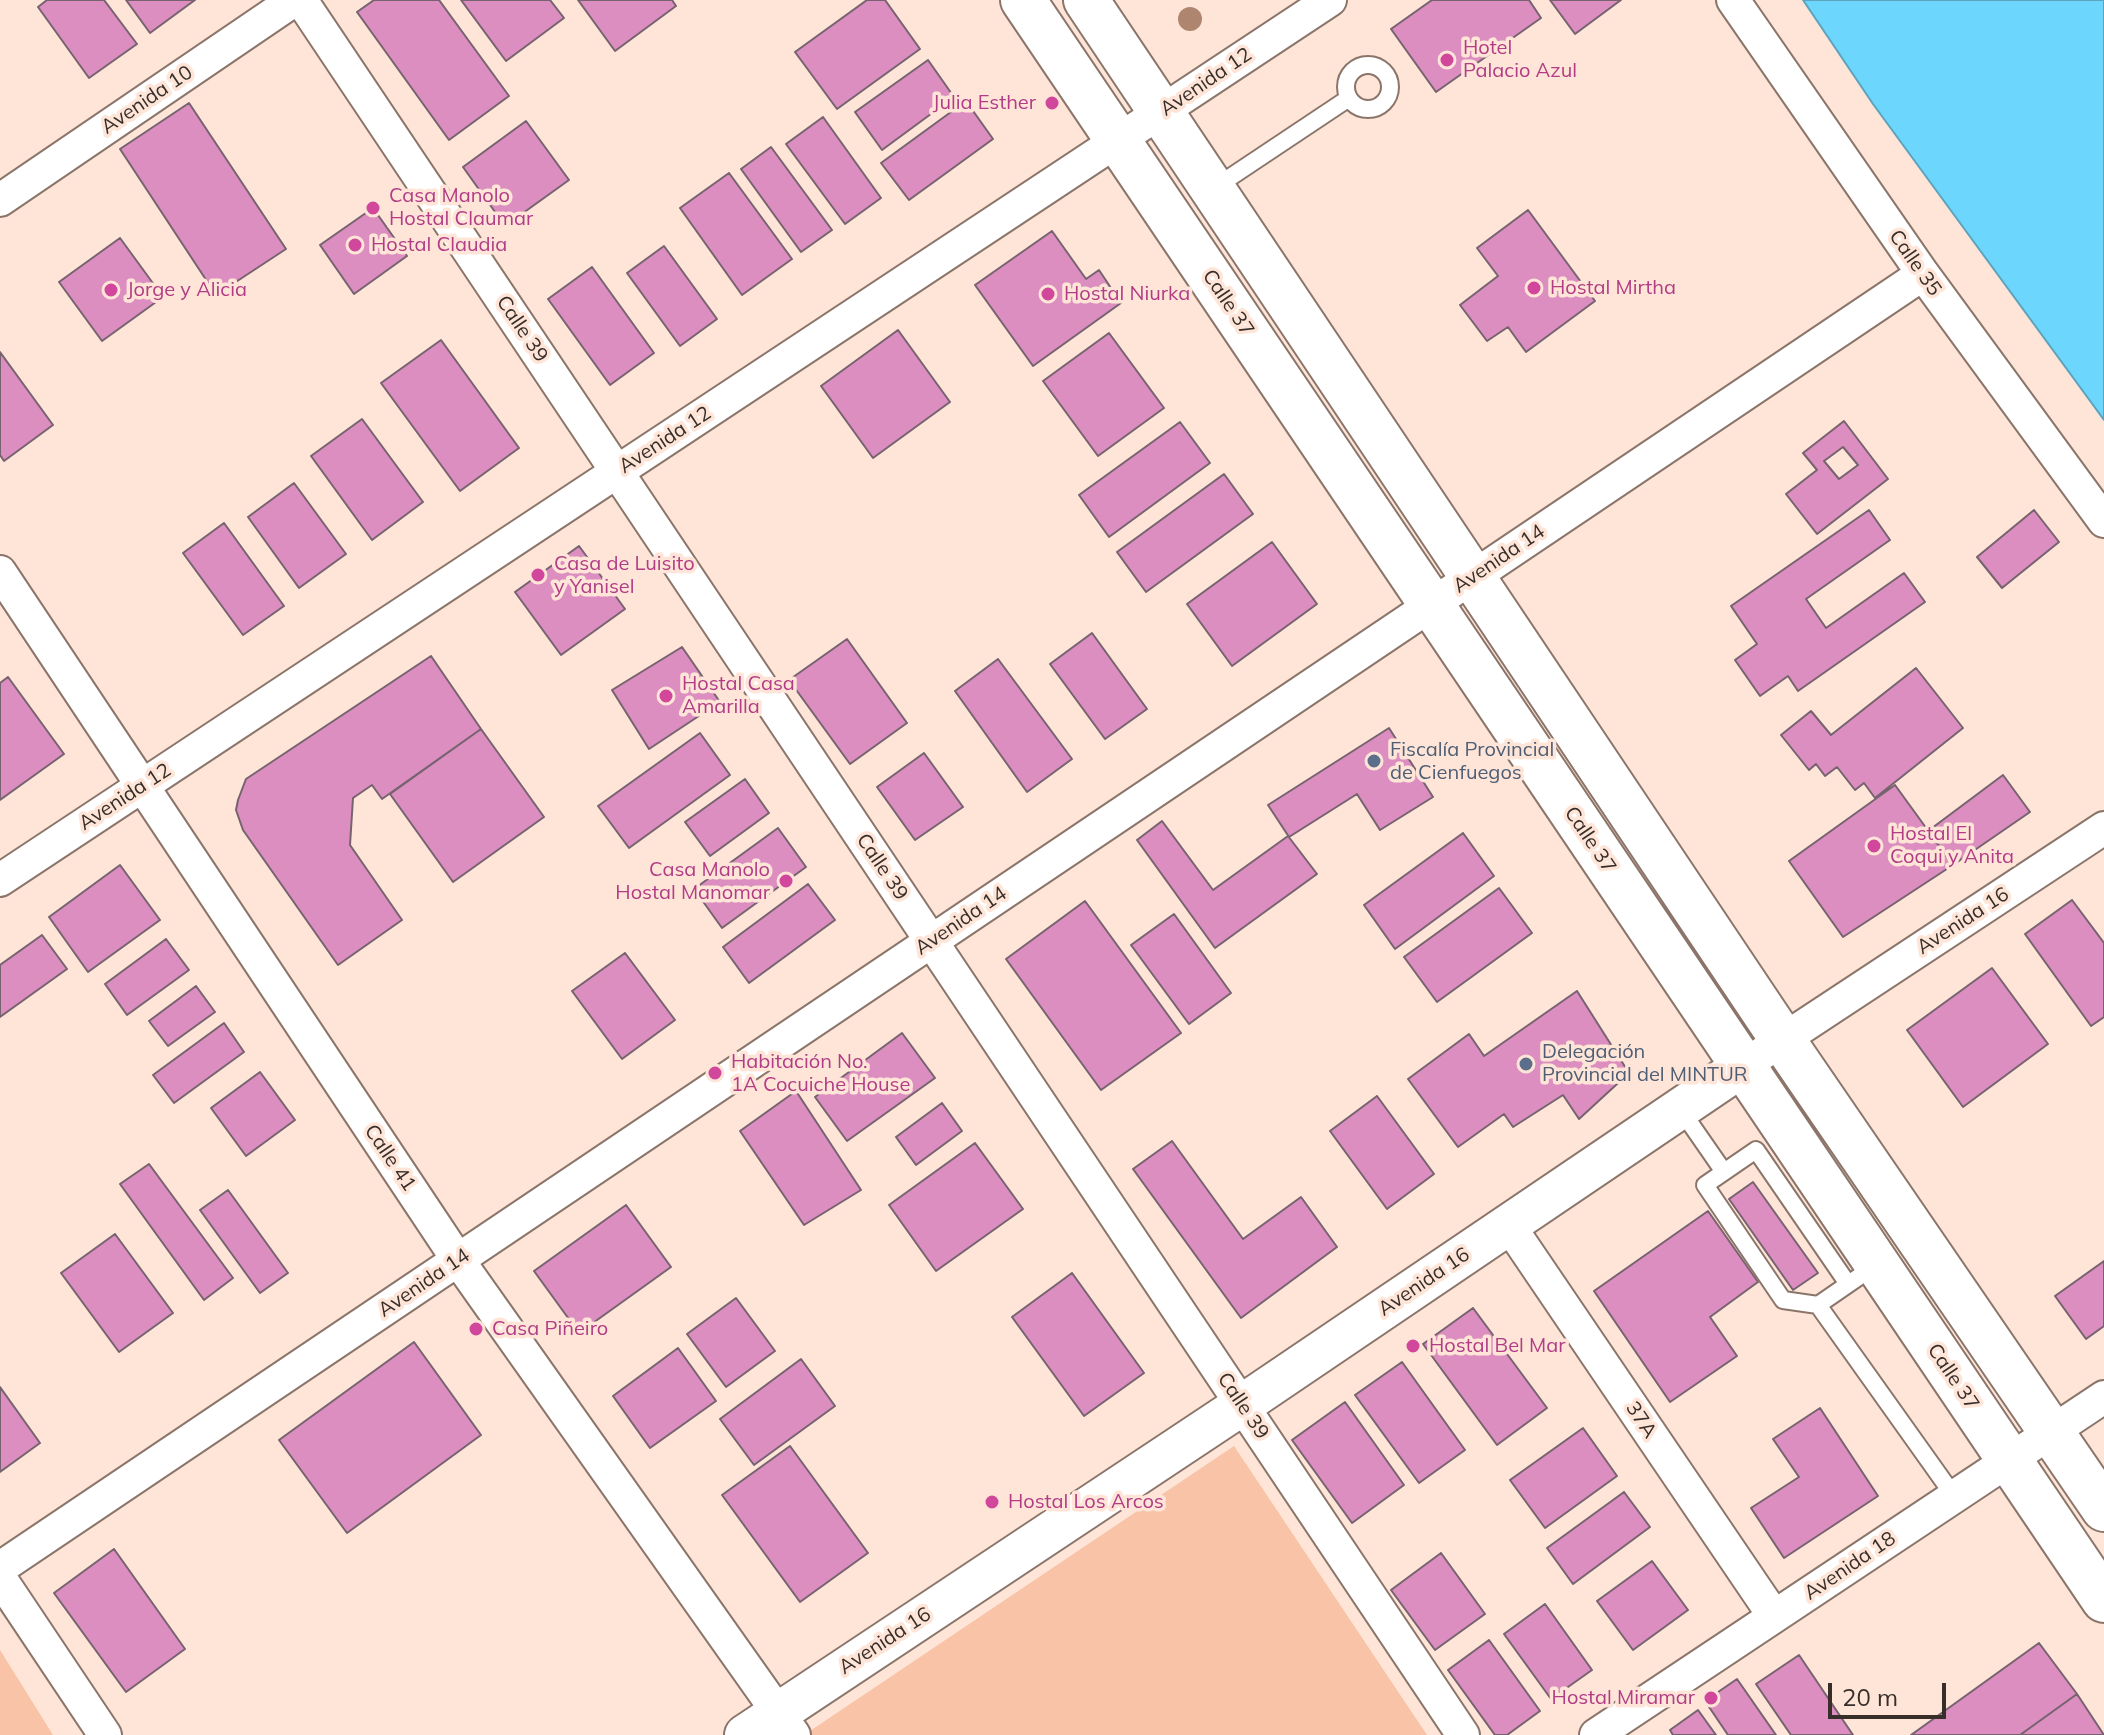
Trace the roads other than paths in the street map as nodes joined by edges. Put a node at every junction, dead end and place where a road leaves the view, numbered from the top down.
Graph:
1 (294, 0) edge
2 (301, 0) edge
3 (1023, 0) edge
4 (1086, 0) edge
5 (1330, 0) edge
6 (1733, 0) edge
7 (1349, 98) dead end
8 (1161, 112) junction
9 (1118, 141) junction
10 (1212, 189) junction
11 (0, 200) edge
12 (1923, 274) junction
13 (617, 471) junction
14 (2104, 521) edge
15 (0, 572) edge
16 (1473, 577) junction
17 (1432, 605) junction
18 (142, 786) junction
19 (2104, 828) edge
20 (0, 880) edge
21 (932, 941) junction
22 (1782, 1039) junction
23 (1743, 1066) junction
24 (1680, 1108) junction
25 (1724, 1172) junction
26 (1508, 1224) junction
27 (458, 1260) junction
28 (1863, 1274) junction
29 (1818, 1305) junction
30 (2104, 1397) edge
31 (1242, 1405) junction
32 (2051, 1432) junction
33 (2009, 1460) junction
34 (1954, 1496) junction
35 (2104, 1509) edge
36 (0, 1568) edge
37 (0, 1578) edge
38 (2104, 1600) edge
39 (1774, 1616) junction
40 (786, 1723) edge
41 (105, 1735) edge
42 (745, 1735) edge
43 (1463, 1735) edge
44 (1596, 1735) edge

1 - 11 street, Avenida 10
2 - 13 street, Calle 39
3 - 9 main road, Calle 37
4 - 8 main road
5 - 8 street, Avenida 12
6 - 12 street, Calle 35
7 - 10 lane
8 - 9 street, Avenida 12
8 - 10 main road
9 - 13 street, Avenida 12
9 - 17 main road, Calle 37
10 - 16 main road
12 - 14 street, Calle 35
12 - 16 street, Avenida 14
13 - 18 street, Avenida 12
13 - 21 street, Calle 39
15 - 18 street, Calle 41
16 - 17 street, Avenida 14
16 - 22 main road
17 - 21 street, Avenida 14
17 - 23 main road, Calle 37
18 - 20 street, Avenida 12
18 - 27 street, Calle 41
19 - 22 street, Avenida 16
21 - 27 street, Avenida 14
21 - 31 street, Calle 39
22 - 23 street, Avenida 16
22 - 32 main road
23 - 24 street, Avenida 16
23 - 28 main road, Calle 37
24 - 25 lane
24 - 26 street, Avenida 16
25 - 28 lane
25 - 29 lane
26 - 31 street, Avenida 16
26 - 39 street, 37A
27 - 36 street, Avenida 14
27 - 40 street, Calle 41
28 - 29 lane
28 - 33 main road, Calle 37
29 - 34 lane
30 - 32 street, Avenida 18
31 - 40 street, Avenida 16
31 - 43 street, Calle 39
32 - 33 street, Avenida 18
32 - 35 main road
33 - 34 street, Avenida 18
33 - 38 main road, Calle 37
34 - 39 street, Avenida 18
37 - 41 street
39 - 44 street, Avenida 18
40 - 42 street, Avenida 16

